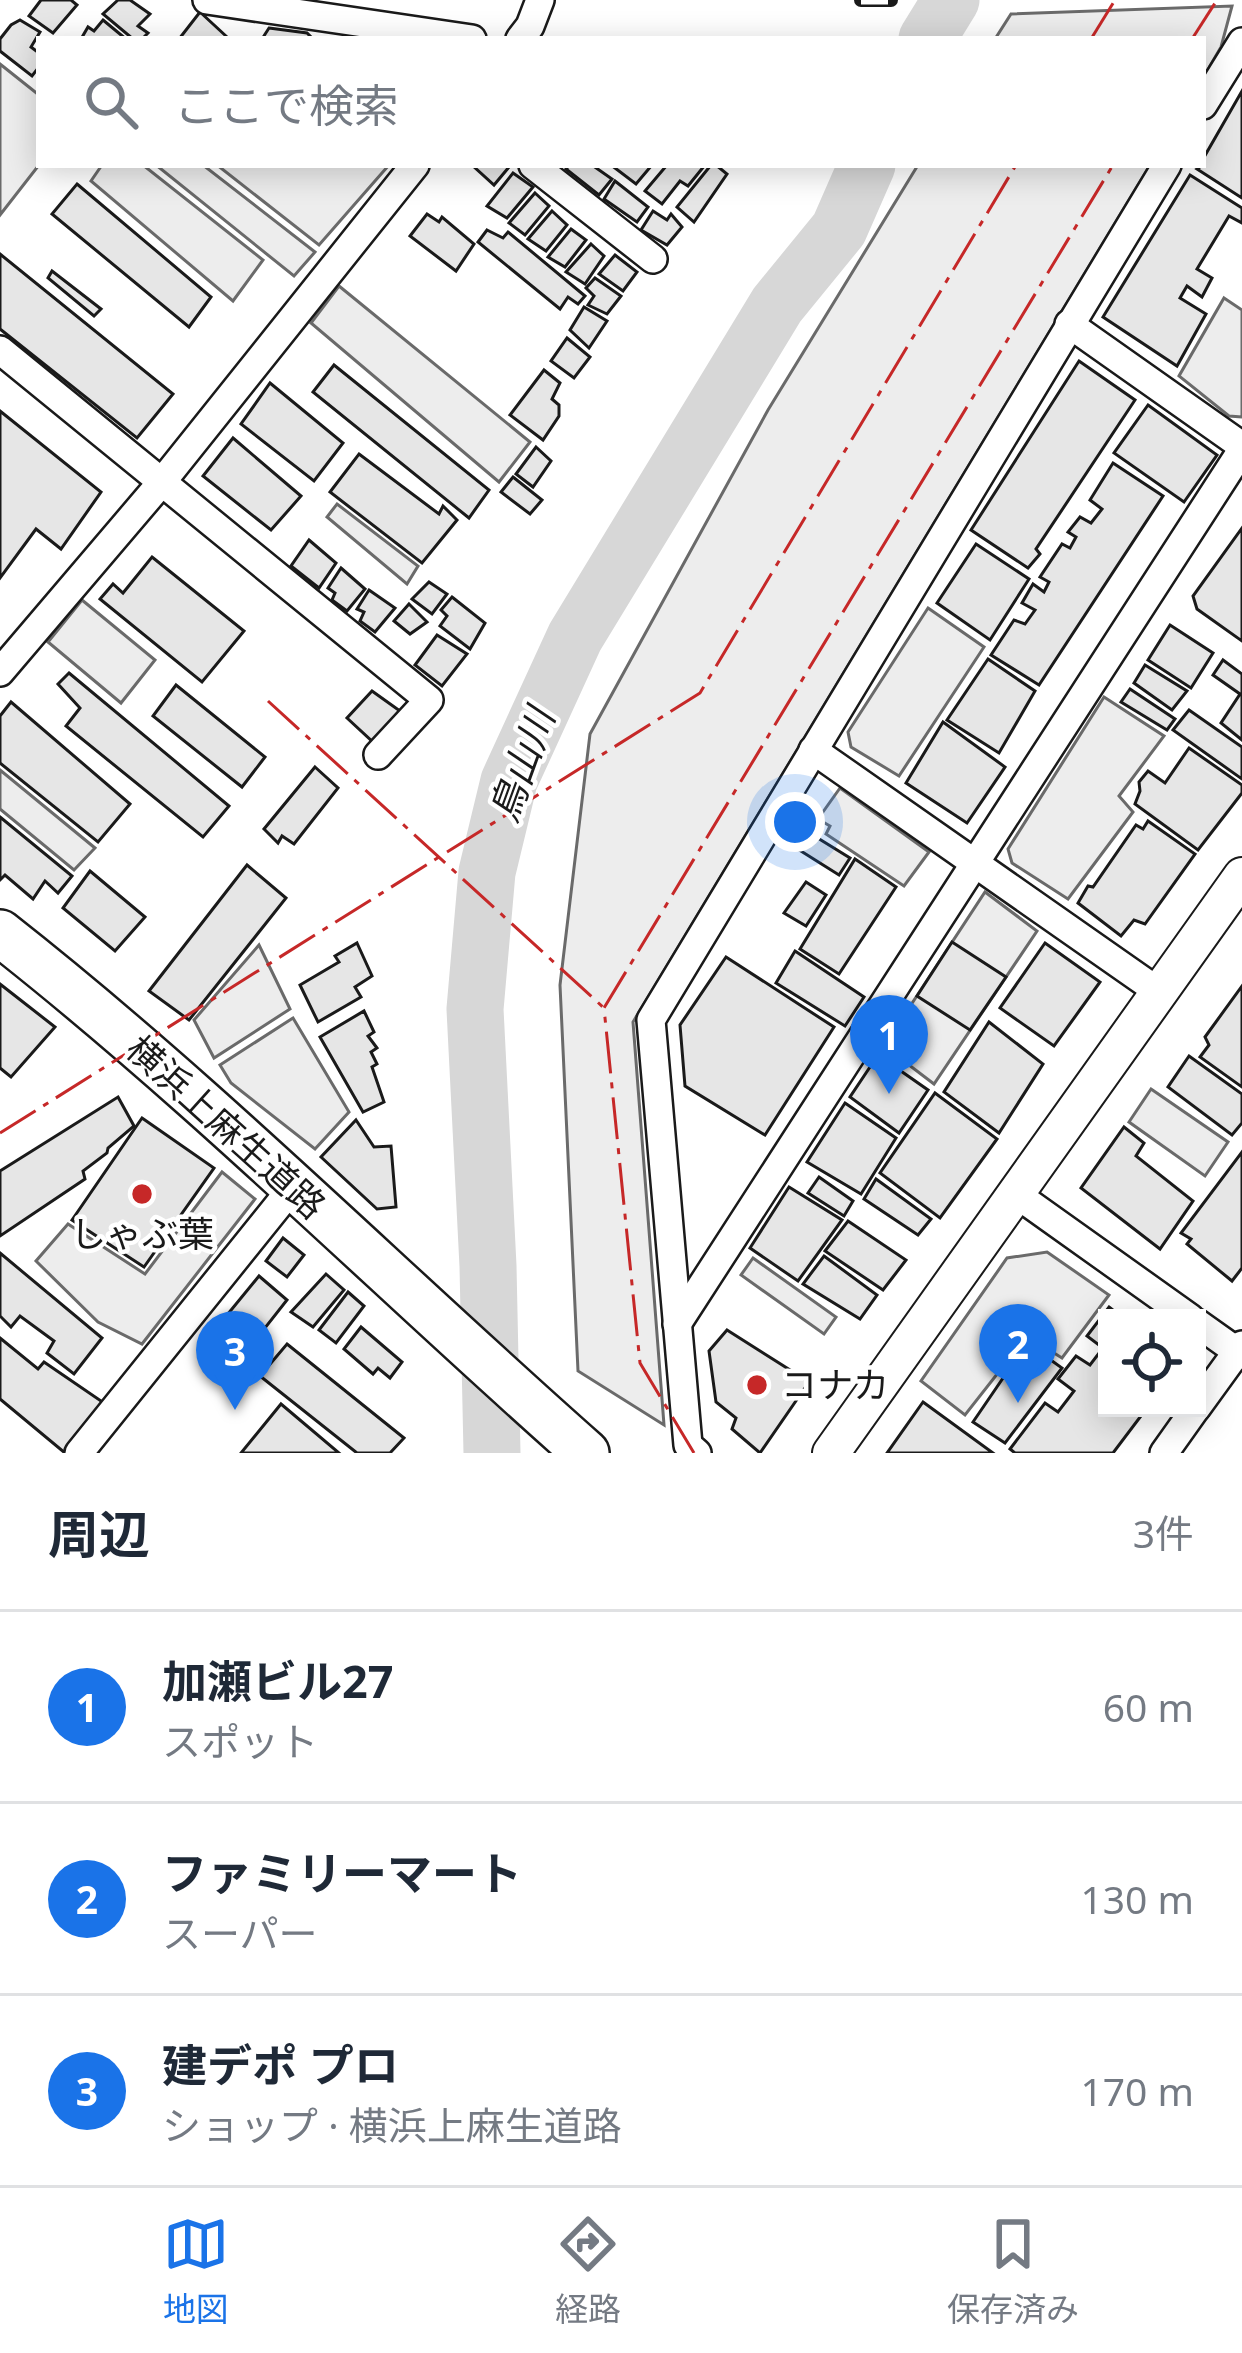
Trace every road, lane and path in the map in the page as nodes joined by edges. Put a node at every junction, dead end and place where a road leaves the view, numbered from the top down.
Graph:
1 (207, 0) edge
2 (540, 0) edge
3 (452, 36) edge
4 (522, 36) edge
5 (1242, 42) edge
6 (1206, 100) edge
7 (414, 168) edge
8 (537, 168) edge
9 (1164, 168) edge
10 (653, 259) dead end
11 (1069, 324) junction
12 (0, 350) edge
13 (1242, 448) edge
14 (161, 483) junction
15 (0, 672) edge
16 (813, 750) junction
17 (378, 755) dead end
18 (975, 863) junction
19 (1242, 876) edge
20 (0, 933) edge
21 (1159, 992) junction
22 (292, 1187) junction
23 (1016, 1194) junction
24 (1178, 1309) edge
25 (677, 1324) junction
26 (1206, 1328) edge
27 (1240, 1351) edge
28 (1206, 1395) edge
29 (1190, 1417) edge
30 (79, 1453) edge
31 (586, 1453) edge
32 (697, 1453) edge
33 (831, 1453) edge
34 (1164, 1453) edge

1 - 3 street
2 - 4 street
5 - 6 street
7 - 14 street
8 - 10 street
9 - 11 street
11 - 13 street
11 - 16 street
12 - 14 street
13 - 18 street
14 - 15 street
14 - 17 street
16 - 18 street
16 - 25 street
18 - 21 street
18 - 25 street
19 - 21 street
20 - 22 main road, 横浜上麻生道路
21 - 23 street
22 - 30 street
22 - 31 main road, 横浜上麻生道路
23 - 24 street
23 - 33 street
25 - 32 street
26 - 27 street
27 - 28 street
29 - 34 street

